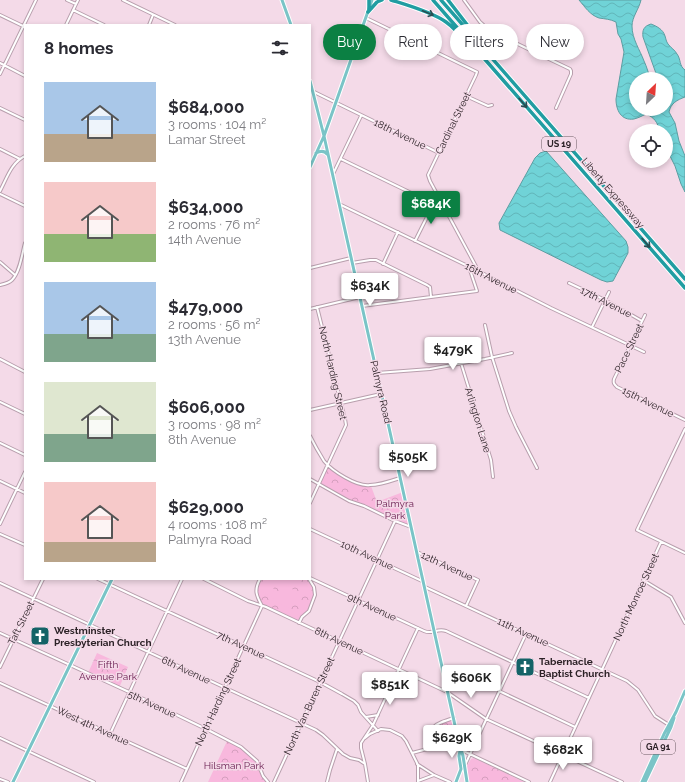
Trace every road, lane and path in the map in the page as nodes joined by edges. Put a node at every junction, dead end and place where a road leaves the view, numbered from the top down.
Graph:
1 (36, 0) edge
2 (67, 0) edge
3 (78, 0) edge
4 (123, 0) edge
5 (282, 0) edge
6 (369, 0) edge
7 (372, 0) edge
8 (382, 0) edge
9 (391, 0) edge
10 (433, 0) edge
11 (441, 0) edge
12 (448, 0) edge
13 (464, 0) edge
14 (76, 4) junction
15 (73, 10) junction
16 (368, 11) junction
17 (0, 15) edge
18 (153, 15) junction
19 (366, 18) junction
20 (25, 24) edge
21 (66, 24) edge
22 (102, 24) edge
23 (149, 24) edge
24 (173, 24) edge
25 (291, 24) edge
26 (462, 24) edge
27 (466, 24) edge
28 (24, 27) edge
29 (493, 60) edge
30 (0, 63) edge
31 (4, 65) junction
32 (0, 74) edge
33 (24, 75) edge
34 (510, 88) junction
35 (312, 91) edge
36 (466, 96) junction
37 (336, 103) junction
38 (492, 105) dead end
39 (0, 108) edge
40 (556, 108) dead end
41 (362, 116) junction
42 (24, 120) edge
43 (324, 136) junction
44 (0, 149) edge
45 (316, 153) junction
46 (438, 153) junction
47 (328, 156) junction
48 (24, 157) edge
49 (20, 159) junction
50 (341, 159) junction
51 (311, 166) edge
52 (332, 176) junction
53 (0, 192) edge
54 (339, 204) junction
55 (24, 205) edge
56 (398, 232) junction
57 (415, 241) junction
58 (24, 247) edge
59 (351, 258) junction
60 (0, 262) edge
61 (352, 263) junction
62 (383, 264) junction
63 (469, 267) junction
64 (311, 268) edge
65 (479, 272) junction
66 (15, 275) junction
67 (685, 278) edge
68 (569, 283) dead end
69 (0, 285) edge
70 (685, 288) edge
71 (609, 292) dead end
72 (360, 297) junction
73 (432, 297) junction
74 (605, 300) junction
75 (362, 306) junction
76 (318, 307) junction
77 (311, 309) edge
78 (646, 315) dead end
79 (642, 321) junction
80 (485, 325) dead end
81 (592, 327) junction
82 (631, 346) junction
83 (644, 352) dead end
84 (512, 353) dead end
85 (492, 356) junction
86 (0, 360) edge
87 (461, 363) junction
88 (24, 372) edge
89 (377, 373) junction
90 (614, 382) joint
91 (382, 394) junction
92 (0, 402) edge
93 (341, 403) junction
94 (311, 410) edge
95 (24, 414) edge
96 (685, 420) edge
97 (685, 429) edge
98 (311, 438) edge
99 (0, 443) edge
100 (24, 455) edge
101 (327, 464) junction
102 (537, 468) dead end
103 (24, 474) edge
104 (493, 477) dead end
105 (400, 478) junction
106 (311, 480) edge
107 (0, 481) edge
108 (319, 484) junction
109 (17, 489) junction
110 (24, 493) edge
111 (311, 501) edge
112 (395, 521) junction
113 (0, 524) edge
114 (411, 527) junction
115 (311, 529) edge
116 (0, 534) edge
117 (661, 542) junction
118 (24, 545) edge
119 (417, 552) junction
120 (685, 554) edge
121 (377, 560) junction
122 (311, 579) edge
123 (42, 580) edge
124 (100, 580) edge
125 (111, 580) edge
126 (182, 580) edge
127 (206, 580) edge
128 (260, 580) edge
129 (310, 580) edge
130 (643, 580) junction
131 (423, 582) junction
132 (0, 583) edge
133 (109, 584) junction
134 (425, 587) junction
135 (33, 599) junction
136 (358, 601) junction
137 (262, 606) junction
138 (466, 606) junction
139 (167, 611) junction
140 (299, 623) junction
141 (685, 623) edge
142 (89, 625) junction
143 (418, 628) junction
144 (434, 631) junction
145 (0, 633) edge
146 (526, 634) junction
147 (14, 639) junction
148 (339, 642) junction
149 (244, 647) junction
150 (148, 652) junction
151 (513, 663) junction
152 (70, 665) junction
153 (0, 667) edge
154 (399, 669) junction
155 (602, 669) junction
156 (0, 682) edge
157 (320, 682) junction
158 (224, 688) junction
159 (499, 691) junction
160 (685, 691) edge
161 (129, 692) junction
162 (447, 692) junction
163 (589, 698) junction
164 (50, 706) junction
165 (378, 715) junction
166 (366, 717) junction
167 (454, 718) junction
168 (486, 719) junction
169 (301, 723) junction
170 (373, 725) junction
171 (670, 726) junction
172 (576, 727) junction
173 (205, 729) junction
174 (378, 730) junction
175 (110, 734) junction
176 (0, 738) edge
177 (363, 739) junction
178 (430, 748) junction
179 (337, 749) junction
180 (461, 750) junction
181 (28, 752) junction
182 (412, 753) junction
183 (470, 754) junction
184 (563, 755) junction
185 (366, 764) junction
186 (417, 764) junction
187 (463, 768) junction
188 (187, 769) junction
189 (434, 775) junction
190 (0, 779) edge
191 (88, 781) edge
192 (8, 782) edge
193 (14, 782) edge
194 (94, 782) edge
195 (181, 782) edge
196 (268, 782) edge
197 (274, 782) edge
198 (327, 782) edge
199 (368, 782) edge
200 (418, 782) edge
201 (450, 782) edge
202 (456, 782) edge
203 (467, 782) edge
204 (529, 782) edge
205 (550, 782) edge
206 (622, 782) edge
207 (644, 782) edge

1 - 20 street
2 - 14 street
3 - 14 street
4 - 18 street
5 - 25 main road
6 - 16 highway
7 - 16 main road
8 - 16 highway
9 -> 34 highway
10 - 34 highway, Liberty Expressway / US 19
11 - 26 highway, Liberty Expressway
12 - 27 highway, US 19
13 - 40 street
14 - 15 street
15 - 21 street
15 - 22 street
16 - 19 main road
17 - 28 street
18 - 23 street
18 - 24 street
19 - 36 street, Cardinal Street
19 - 37 main road
28 - 31 street
29 - 67 highway, Liberty Expressway / US 19
30 - 31 street
31 - 32 street
31 - 33 street
34 -> 70 highway, Liberty Expressway / US 19
35 - 37 street, 18th Avenue
35 - 43 main road, Palmyra Road
36 - 38 street
36 - 46 street, Cardinal Street
37 - 41 street, 18th Avenue
37 - 43 main road
39 - 42 street
41 - 46 street, 18th Avenue
41 - 50 street
43 - 45 main road
43 - 47 main road, Palmyra Road
44 - 49 street
45 - 47 main road
45 - 51 main road
46 - 65 street, Cardinal Street
47 - 52 main road, Palmyra Road
48 - 49 street
49 - 53 street
50 - 52 street
50 - 57 street
52 - 54 main road, Palmyra Road
53 - 55 street
54 - 56 street, 16th Avenue
54 - 59 main road, Palmyra Road
56 - 57 street, 16th Avenue
56 - 62 street
57 - 63 street, 16th Avenue
58 - 66 street
59 - 61 main road, Palmyra Road
59 - 64 street
60 - 66 street
61 - 62 street
61 - 72 main road, Palmyra Road
62 - 73 street
63 - 65 street, 16th Avenue
63 - 73 street
65 - 81 street, 16th Avenue
66 - 69 street
68 - 74 street, 17th Avenue
71 - 74 street
72 - 75 main road, Palmyra Road
72 - 76 street
73 - 75 street
74 - 79 street, 17th Avenue
74 - 81 street
75 - 89 main road, Palmyra Road
76 - 77 street
76 - 93 street, North Harding Street
78 - 79 street, Pace Street
79 - 82 street, Pace Street
80 - 85 street
81 - 82 street, 16th Avenue
82 - 83 street, 16th Avenue
82 - 90 street, Pace Street
84 - 85 street
85 - 87 street
85 - 102 street
86 - 88 street
87 - 89 street
87 - 104 street, Arlington Lane
89 - 91 main road, Palmyra Road
90 - 96 street, 15th Avenue
91 - 93 street
91 - 105 main road, Palmyra Road
92 - 95 street
93 - 94 street
93 - 101 street, North Harding Street
97 - 117 street
98 - 101 street
99 - 100 street
101 - 105 street
101 - 108 street, North Harding Street
103 - 109 street
105 - 114 main road, Palmyra Road
106 - 108 street
107 - 109 street
108 - 111 street, North Harding Street
108 - 112 street
109 - 110 street
109 - 113 street
112 - 114 street
112 - 121 street, North Van Buren Street
114 - 119 main road, Palmyra Road
115 - 121 street, 10th Avenue
116 - 118 street
117 - 120 street
117 - 130 street, North Monroe Street
119 - 131 main road, Palmyra Road
119 - 138 street, 12th Avenue
121 - 131 street, 10th Avenue
121 - 136 street, North Van Buren Street
122 - 136 street, 9th Avenue
123 - 135 street, Taft Street
124 - 133 street, 7th Avenue
125 - 133 main road
126 - 139 street
127 - 137 street, 8th Avenue
128 - 137 street
129 - 140 street
130 - 141 street
130 - 155 street, North Monroe Street
131 - 134 main road, Palmyra Road
132 - 135 street, 6th Avenue
133 - 139 street, 7th Avenue
133 - 142 main road
134 - 138 street, 11th Avenue
134 - 144 main road, Palmyra Road
135 - 142 street, 6th Avenue
135 - 147 street, Taft Street
136 - 143 street, 9th Avenue
136 - 148 street, North Van Buren Street
137 - 140 street, 8th Avenue
137 - 149 street, North Harding Street
138 - 146 street, 11th Avenue
139 - 149 street, 7th Avenue
139 - 150 street
140 - 148 street, 8th Avenue
142 - 150 street, 6th Avenue
142 - 152 main road
143 - 144 street, 9th Avenue
143 - 154 street
144 - 151 street
144 - 162 main road, Palmyra Road
145 - 147 street, 5th Avenue
146 - 151 street
146 - 155 street, 11th Avenue
147 - 152 street, 5th Avenue
147 - 153 street, Taft Street
148 - 154 street, 8th Avenue
148 - 157 street, North Van Buren Street
149 - 157 street, 7th Avenue
149 - 158 street, North Harding Street
150 - 158 street, 6th Avenue
150 - 161 street
151 - 159 street
151 - 163 street
152 - 161 street, 5th Avenue
152 - 164 main road
154 - 162 street, 8th Avenue
154 - 165 street
155 - 163 street, North Monroe Street
155 - 171 street, 11th Avenue
156 - 164 street, West 4th Avenue
157 - 166 street, 7th Avenue
157 - 169 street, North Van Buren Street
158 - 169 street, 6th Avenue
158 - 173 street, North Harding Street
159 - 168 street
159 - 172 street
160 - 171 main road, GA 91
161 - 173 street, 5th Avenue
161 - 175 street
162 - 167 main road, Palmyra Road
162 - 168 street, 8th Avenue
163 - 172 street, North Monroe Street
164 - 175 street, West 4th Avenue
164 - 181 main road
165 - 166 street
165 - 170 street
166 - 170 street, 7th Avenue
167 - 178 street
167 - 180 main road, Palmyra Road
168 - 183 street
168 - 184 street, 8th Avenue
169 - 179 street, 6th Avenue
169 - 197 street, North Van Buren Street
170 - 174 street, 7th Avenue
170 - 177 street
171 - 207 main road, GA 91
172 - 184 street, North Monroe Street
173 - 188 street, North Harding Street
173 - 196 street, 5th Avenue
174 - 177 street
174 - 182 street
175 - 188 street, West 4th Avenue
176 - 181 street
177 - 185 street
178 - 180 street
178 - 182 street
179 - 185 street, 6th Avenue
179 - 198 street
180 - 183 street
180 - 187 main road, Palmyra Road
181 - 191 street
181 - 193 main road
182 - 186 street
183 - 187 street
183 - 204 street
184 - 205 street, North Monroe Street
184 - 206 street, 8th Avenue
185 - 199 street
186 - 189 street
186 - 200 street
187 - 202 main road
187 - 203 main road, Palmyra Road
188 - 195 street, North Harding Street
189 - 200 street
189 - 201 street
190 - 192 street
191 - 194 street

